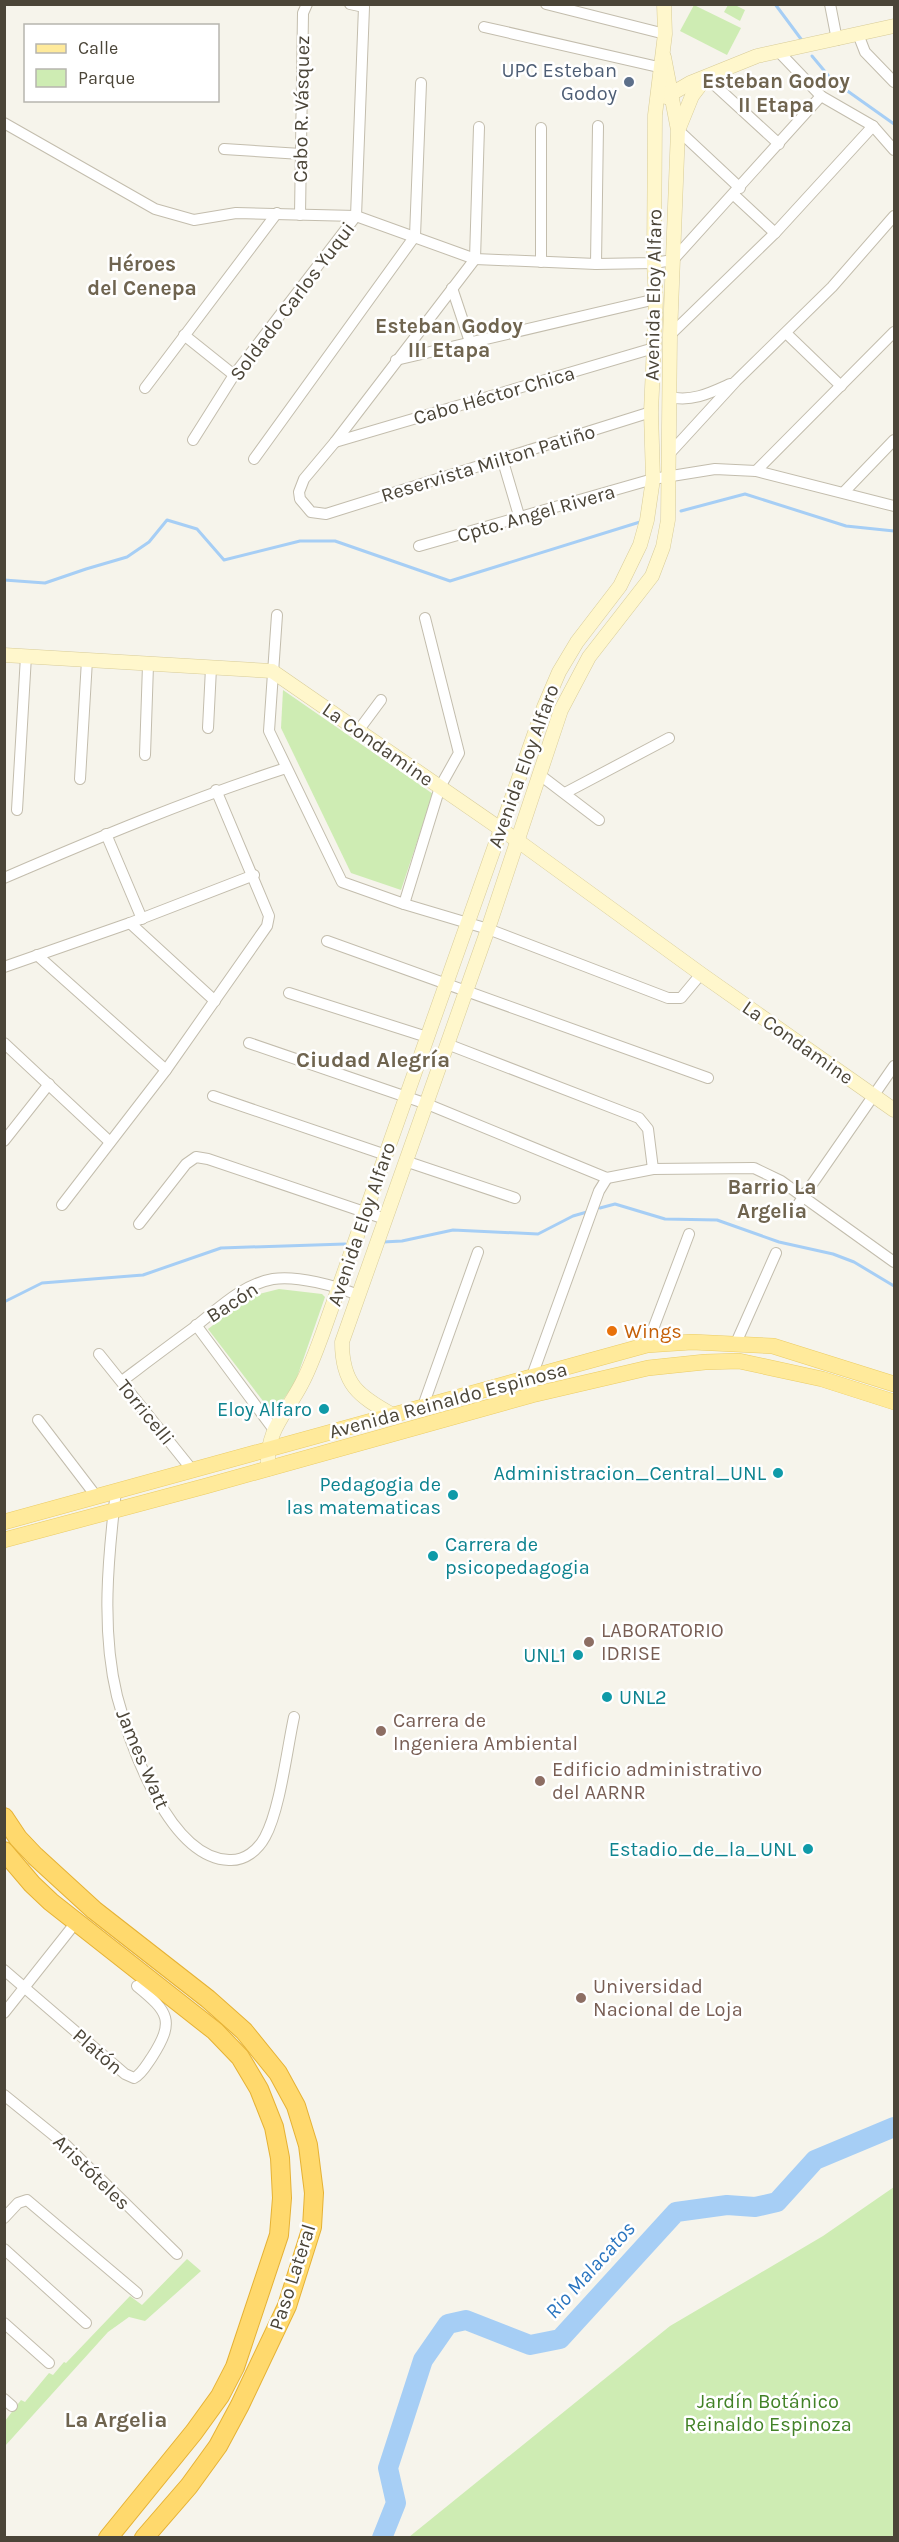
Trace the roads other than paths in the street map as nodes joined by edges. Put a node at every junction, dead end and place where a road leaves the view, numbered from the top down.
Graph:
1 (307, 4) edge
2 (350, 4) edge
3 (546, 4) edge
4 (664, 4) edge
5 (830, 4) edge
6 (894, 26) edge
7 (484, 27) dead end
8 (665, 34) junction
9 (858, 34) junction
10 (837, 40) junction
11 (779, 52) junction
12 (663, 69) junction
13 (706, 77) junction
14 (894, 82) edge
15 (421, 83) dead end
16 (673, 92) junction
17 (821, 96) junction
18 (655, 115) junction
19 (4, 123) edge
20 (598, 126) dead end
21 (873, 126) junction
22 (479, 127) dead end
23 (541, 128) dead end
24 (678, 130) junction
25 (779, 144) junction
26 (224, 149) dead end
27 (894, 150) edge
28 (301, 154) junction
29 (737, 191) junction
30 (277, 213) junction
31 (300, 215) junction
32 (356, 216) junction
33 (894, 216) edge
34 (775, 233) junction
35 (415, 236) junction
36 (474, 259) junction
37 (673, 260) junction
38 (541, 262) junction
39 (654, 263) junction
40 (596, 264) junction
41 (452, 288) junction
42 (656, 299) junction
43 (894, 332) edge
44 (787, 334) junction
45 (184, 335) junction
46 (670, 335) junction
47 (470, 342) junction
48 (654, 348) junction
49 (396, 360) junction
50 (234, 375) junction
51 (736, 381) junction
52 (841, 386) junction
53 (145, 388) dead end
54 (670, 397) junction
55 (651, 412) junction
56 (193, 440) dead end
57 (894, 440) edge
58 (335, 442) junction
59 (670, 453) junction
60 (502, 458) junction
61 (254, 459) dead end
62 (756, 471) junction
63 (670, 475) junction
64 (653, 479) junction
65 (844, 492) junction
66 (894, 506) edge
67 (520, 519) junction
68 (419, 546) dead end
69 (277, 615) dead end
70 (425, 618) dead end
71 (583, 633) junction
72 (598, 645) junction
73 (4, 655) edge
74 (26, 656) junction
75 (87, 660) junction
76 (148, 665) junction
77 (211, 668) junction
78 (272, 671) junction
79 (381, 700) dead end
80 (208, 728) dead end
81 (358, 730) junction
82 (669, 738) dead end
83 (145, 754) dead end
84 (286, 768) junction
85 (540, 775) junction
86 (80, 778) dead end
87 (440, 788) junction
88 (216, 790) junction
89 (565, 794) junction
90 (17, 810) dead end
91 (599, 820) dead end
92 (500, 829) junction
93 (106, 834) junction
94 (518, 841) junction
95 (254, 876) junction
96 (4, 878) edge
97 (404, 904) junction
98 (142, 919) junction
99 (130, 922) junction
100 (468, 922) junction
101 (488, 929) junction
102 (327, 941) dead end
103 (38, 955) junction
104 (4, 967) edge
105 (701, 974) junction
106 (446, 983) junction
107 (466, 989) junction
108 (289, 993) dead end
109 (216, 1001) junction
110 (427, 1037) junction
111 (4, 1043) edge
112 (249, 1043) dead end
113 (447, 1044) junction
114 (894, 1066) edge
115 (166, 1070) junction
116 (708, 1078) dead end
117 (49, 1084) junction
118 (213, 1096) dead end
119 (874, 1096) junction
120 (405, 1097) junction
121 (427, 1104) junction
122 (894, 1110) edge
123 (4, 1141) edge
124 (110, 1142) junction
125 (386, 1155) junction
126 (405, 1161) junction
127 (653, 1169) junction
128 (607, 1178) junction
129 (515, 1198) dead end
130 (801, 1202) junction
131 (62, 1205) dead end
132 (365, 1211) junction
133 (386, 1219) junction
134 (139, 1224) dead end
135 (689, 1234) dead end
136 (478, 1252) dead end
137 (776, 1253) dead end
138 (894, 1262) edge
139 (339, 1288) junction
140 (358, 1295) junction
141 (196, 1325) junction
142 (736, 1343) junction
143 (647, 1346) junction
144 (99, 1354) dead end
145 (532, 1376) junction
146 (122, 1381) junction
147 (894, 1384) edge
148 (532, 1395) junction
149 (894, 1402) edge
150 (423, 1406) junction
151 (393, 1415) junction
152 (38, 1420) dead end
153 (274, 1430) junction
154 (267, 1449) junction
155 (268, 1469) junction
156 (193, 1471) junction
157 (116, 1491) junction
158 (96, 1496) junction
159 (113, 1511) junction
160 (4, 1522) edge
161 (4, 1540) edge
162 (294, 1717) dead end
163 (4, 1817) edge
164 (4, 1851) edge
165 (77, 1921) junction
166 (4, 1970) edge
167 (138, 1986) dead end
168 (25, 1987) junction
169 (4, 2013) edge
170 (4, 2095) edge
171 (4, 2218) edge
172 (4, 2249) edge
173 (177, 2254) dead end
174 (137, 2293) dead end
175 (4, 2323) edge
176 (86, 2323) dead end
177 (49, 2363) dead end
178 (108, 2538) edge
179 (144, 2538) edge

1 - 28 street, Cabo R. Vásquez
2 - 32 street, Soldado Carlos Yuqui
3 - 8 street
4 - 8 street, Avenida Eloy Alfaro
5 - 10 street
6 - 9 street
7 - 12 street
8 - 12 street, Avenida Eloy Alfaro
9 - 10 street
9 - 14 street
10 - 11 street
11 - 13 street
11 - 17 street
12 - 16 street, Avenida Eloy Alfaro
12 - 18 street, Avenida Eloy Alfaro
13 - 16 street
13 - 24 street
13 - 25 street
15 - 35 street
16 - 18 street
16 - 24 street, Avenida Eloy Alfaro
17 - 21 street
17 - 25 street
18 - 39 street, Avenida Eloy Alfaro
19 - 30 street
20 - 40 street
21 - 27 street
21 - 34 street
22 - 36 street
23 - 38 street
24 - 29 street
24 - 37 street, Avenida Eloy Alfaro
25 - 29 street
26 - 28 street
28 - 31 street, Cabo R. Vásquez
29 - 34 street
29 - 37 street
30 - 31 street
30 - 45 street
31 - 32 street
32 - 35 street
32 - 50 street, Soldado Carlos Yuqui
33 - 44 street
34 - 46 street
35 - 36 street
35 - 61 street
36 - 38 street
36 - 41 street
37 - 39 street
37 - 46 street, Avenida Eloy Alfaro
38 - 40 street
39 - 40 street
39 - 42 street, Avenida Eloy Alfaro
41 - 47 street
41 - 49 street
42 - 47 street
42 - 48 street, Avenida Eloy Alfaro
43 - 52 street
44 - 51 street
44 - 52 street
45 - 50 street
45 - 53 street
46 - 54 street, Avenida Eloy Alfaro
47 - 49 street
48 - 55 street, Avenida Eloy Alfaro
48 - 58 street, Cabo Héctor Chica
49 - 58 street
50 - 56 street, Soldado Carlos Yuqui
51 - 54 street
51 - 59 street
52 - 62 street
54 - 59 street, Avenida Eloy Alfaro
55 - 60 street, Reservista Milton Patiño
55 - 64 street, Avenida Eloy Alfaro
57 - 65 street
58 - 60 street, Reservista Milton Patiño
59 - 63 street, Avenida Eloy Alfaro
60 - 67 street
62 - 63 street, Cpto. Angel Rivera
62 - 65 street, Cpto. Angel Rivera
63 - 64 street, Cpto. Angel Rivera
63 - 72 street, Avenida Eloy Alfaro
64 - 67 street, Cpto. Angel Rivera
64 - 71 street, Avenida Eloy Alfaro
65 - 66 street, Cpto. Angel Rivera
67 - 68 street, Cpto. Angel Rivera
69 - 78 street
70 - 87 street
71 - 72 street
71 - 92 street, Avenida Eloy Alfaro
72 - 85 street, Avenida Eloy Alfaro
73 - 74 street
74 - 75 street
74 - 90 street
75 - 76 street
75 - 86 street
76 - 77 street
76 - 83 street
77 - 78 street
77 - 80 street
78 - 81 street, La Condamine
78 - 84 street
79 - 81 street
81 - 87 street, La Condamine
82 - 89 street
84 - 88 street
84 - 97 street
85 - 89 street
85 - 94 street, Avenida Eloy Alfaro
87 - 92 street, La Condamine
87 - 97 street
88 - 93 street
88 - 95 street
89 - 91 street
92 - 94 street, La Condamine
92 - 100 street, Avenida Eloy Alfaro
93 - 96 street
93 - 98 street
94 - 101 street, Avenida Eloy Alfaro
94 - 105 street, La Condamine
95 - 98 street
95 - 109 street
97 - 100 street
98 - 99 street
99 - 103 street
99 - 109 street
100 - 101 street
100 - 106 street, Avenida Eloy Alfaro
101 - 105 street
101 - 107 street, Avenida Eloy Alfaro
102 - 106 street
103 - 104 street
103 - 115 street
105 - 119 street, La Condamine
106 - 107 street
106 - 110 street, Avenida Eloy Alfaro
107 - 113 street, Avenida Eloy Alfaro
107 - 116 street
108 - 110 street
109 - 115 street
110 - 120 street, Avenida Eloy Alfaro
111 - 117 street
112 - 120 street
113 - 121 street, Avenida Eloy Alfaro
113 - 127 street
114 - 119 street
115 - 124 street
117 - 123 street
117 - 124 street
118 - 125 street
119 - 122 street, La Condamine
119 - 130 street
120 - 121 street
120 - 125 street, Avenida Eloy Alfaro
121 - 126 street, Avenida Eloy Alfaro
121 - 128 street
124 - 131 street
125 - 132 street, Avenida Eloy Alfaro
126 - 129 street
126 - 133 street, Avenida Eloy Alfaro
127 - 128 street
127 - 130 street
128 - 145 street
130 - 138 street
132 - 133 street
132 - 134 street
132 - 139 street, Avenida Eloy Alfaro
133 - 140 street, Avenida Eloy Alfaro
135 - 143 street
136 - 150 street
137 - 142 street
139 - 140 street, Bacón
139 - 141 street, Bacón
139 - 153 street, Avenida Eloy Alfaro
140 - 151 street, Avenida Eloy Alfaro
141 - 146 street, Bacón
141 - 153 street
142 - 143 main road, Avenida Reinaldo Espinosa
142 - 147 main road, Avenida Reinaldo Espinosa
143 - 145 main road, Avenida Reinaldo Espinosa
144 - 146 street, Torricelli
145 - 148 street
145 - 150 main road, Avenida Reinaldo Espinosa
146 - 156 street, Torricelli
148 - 149 main road, Avenida Reinaldo Espinosa
148 - 155 main road, Avenida Reinaldo Espinosa
150 - 151 main road, Avenida Reinaldo Espinosa
151 - 154 main road, Avenida Reinaldo Espinosa
152 - 158 street
153 - 154 street, Avenida Eloy Alfaro
154 - 155 street, Avenida Eloy Alfaro
154 - 156 main road, Avenida Reinaldo Espinosa
155 - 159 main road, Avenida Reinaldo Espinosa
156 - 157 main road, Avenida Reinaldo Espinosa
157 - 158 main road, Avenida Reinaldo Espinosa
157 - 159 street, James Watt
158 - 160 main road, Avenida Reinaldo Espinosa
159 - 161 main road, Avenida Reinaldo Espinosa
159 - 162 street, James Watt
163 - 179 highway, Paso Lateral
164 - 165 highway, Paso Lateral
165 - 168 street
165 - 178 highway, Paso Lateral
166 - 168 street, Platón
167 - 168 street, Platón
168 - 169 street
170 - 173 street, Aristóteles
171 - 174 street
172 - 176 street
175 - 177 street

